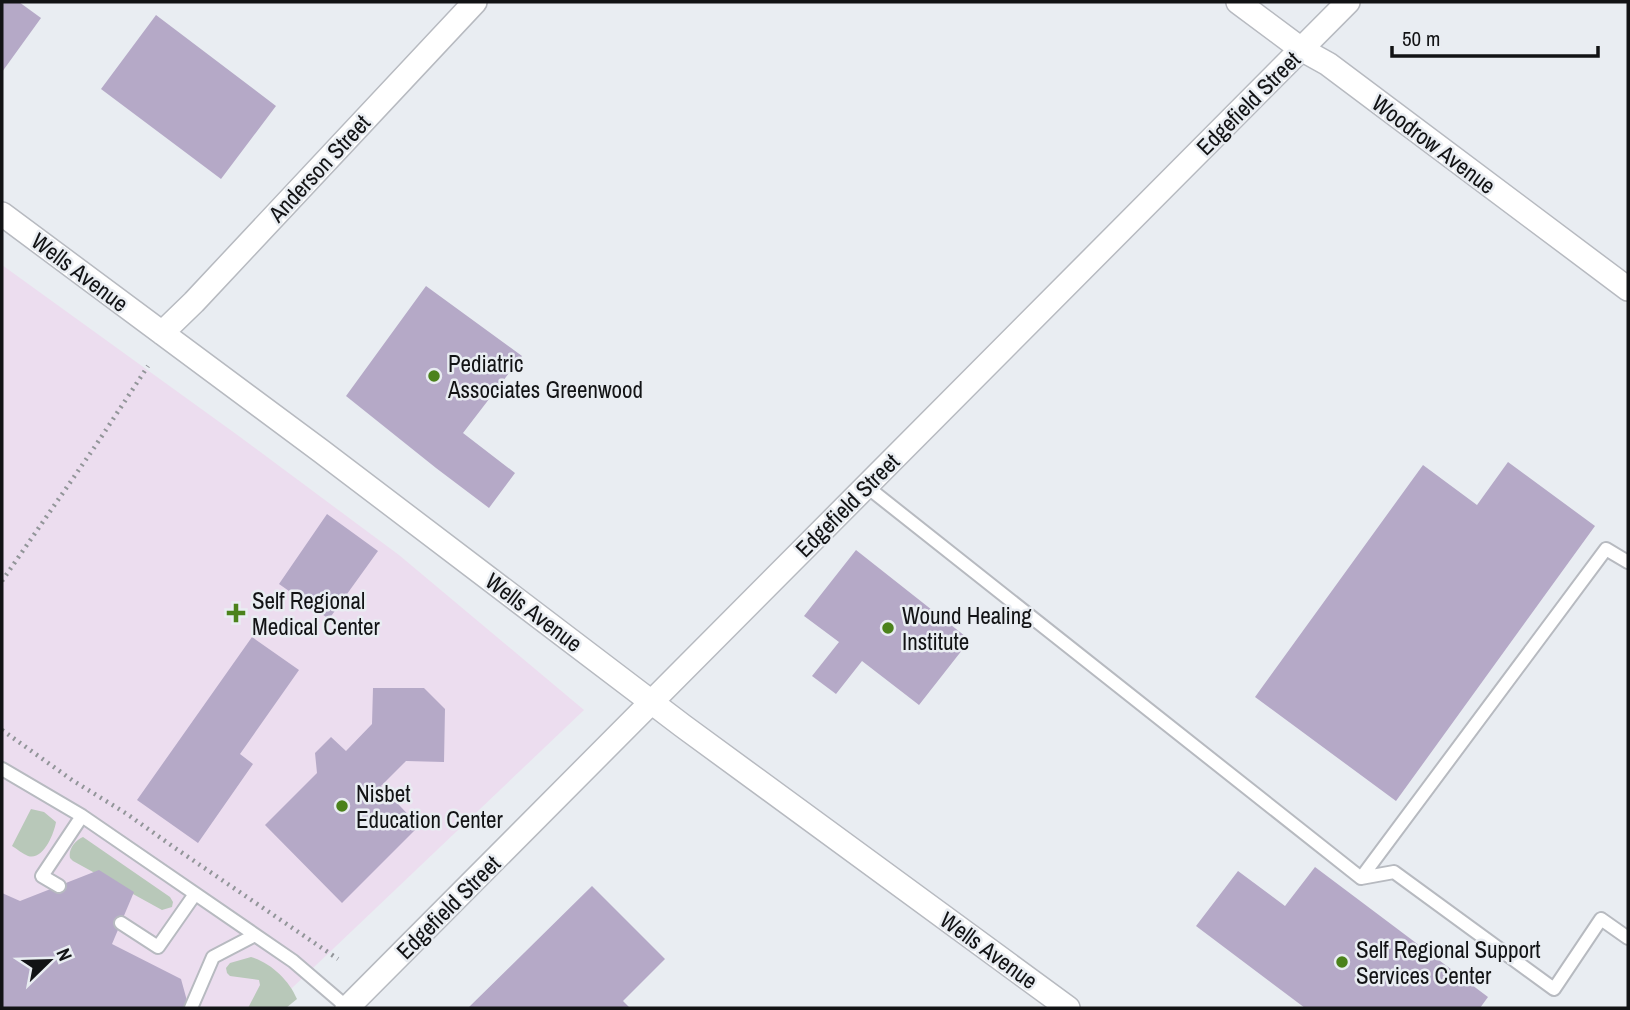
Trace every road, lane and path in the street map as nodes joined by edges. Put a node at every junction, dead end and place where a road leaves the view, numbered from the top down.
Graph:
1 (475, 2) edge
2 (1238, 2) edge
3 (1348, 2) edge
4 (1301, 49) junction
5 (2, 214) edge
6 (1628, 289) edge
7 (162, 333) junction
8 (148, 366) dead end
9 (866, 486) junction
10 (1628, 562) edge
11 (2, 581) edge
12 (652, 701) junction
13 (2, 730) edge
14 (2, 769) edge
15 (82, 816) junction
16 (1361, 878) junction
17 (59, 886) dead end
18 (195, 894) junction
19 (121, 923) dead end
20 (255, 935) junction
21 (1628, 938) edge
22 (338, 959) dead end
23 (191, 1008) edge
24 (348, 1008) edge
25 (1068, 1008) edge

1 - 7 street, Anderson Street
2 - 4 street, Woodrow Avenue
3 - 4 street, Edgefield Street
4 - 6 street, Woodrow Avenue
4 - 9 street, Edgefield Street
5 - 7 street, Wells Avenue
7 - 12 street, Wells Avenue
8 - 11 path
9 - 12 street, Edgefield Street
9 - 16 lane
10 - 16 lane
12 - 24 street, Edgefield Street
12 - 25 street, Wells Avenue
13 - 22 path
14 - 15 lane
15 - 17 lane
15 - 18 lane
16 - 21 lane
18 - 19 lane
18 - 20 lane
20 - 23 lane
20 - 24 lane

